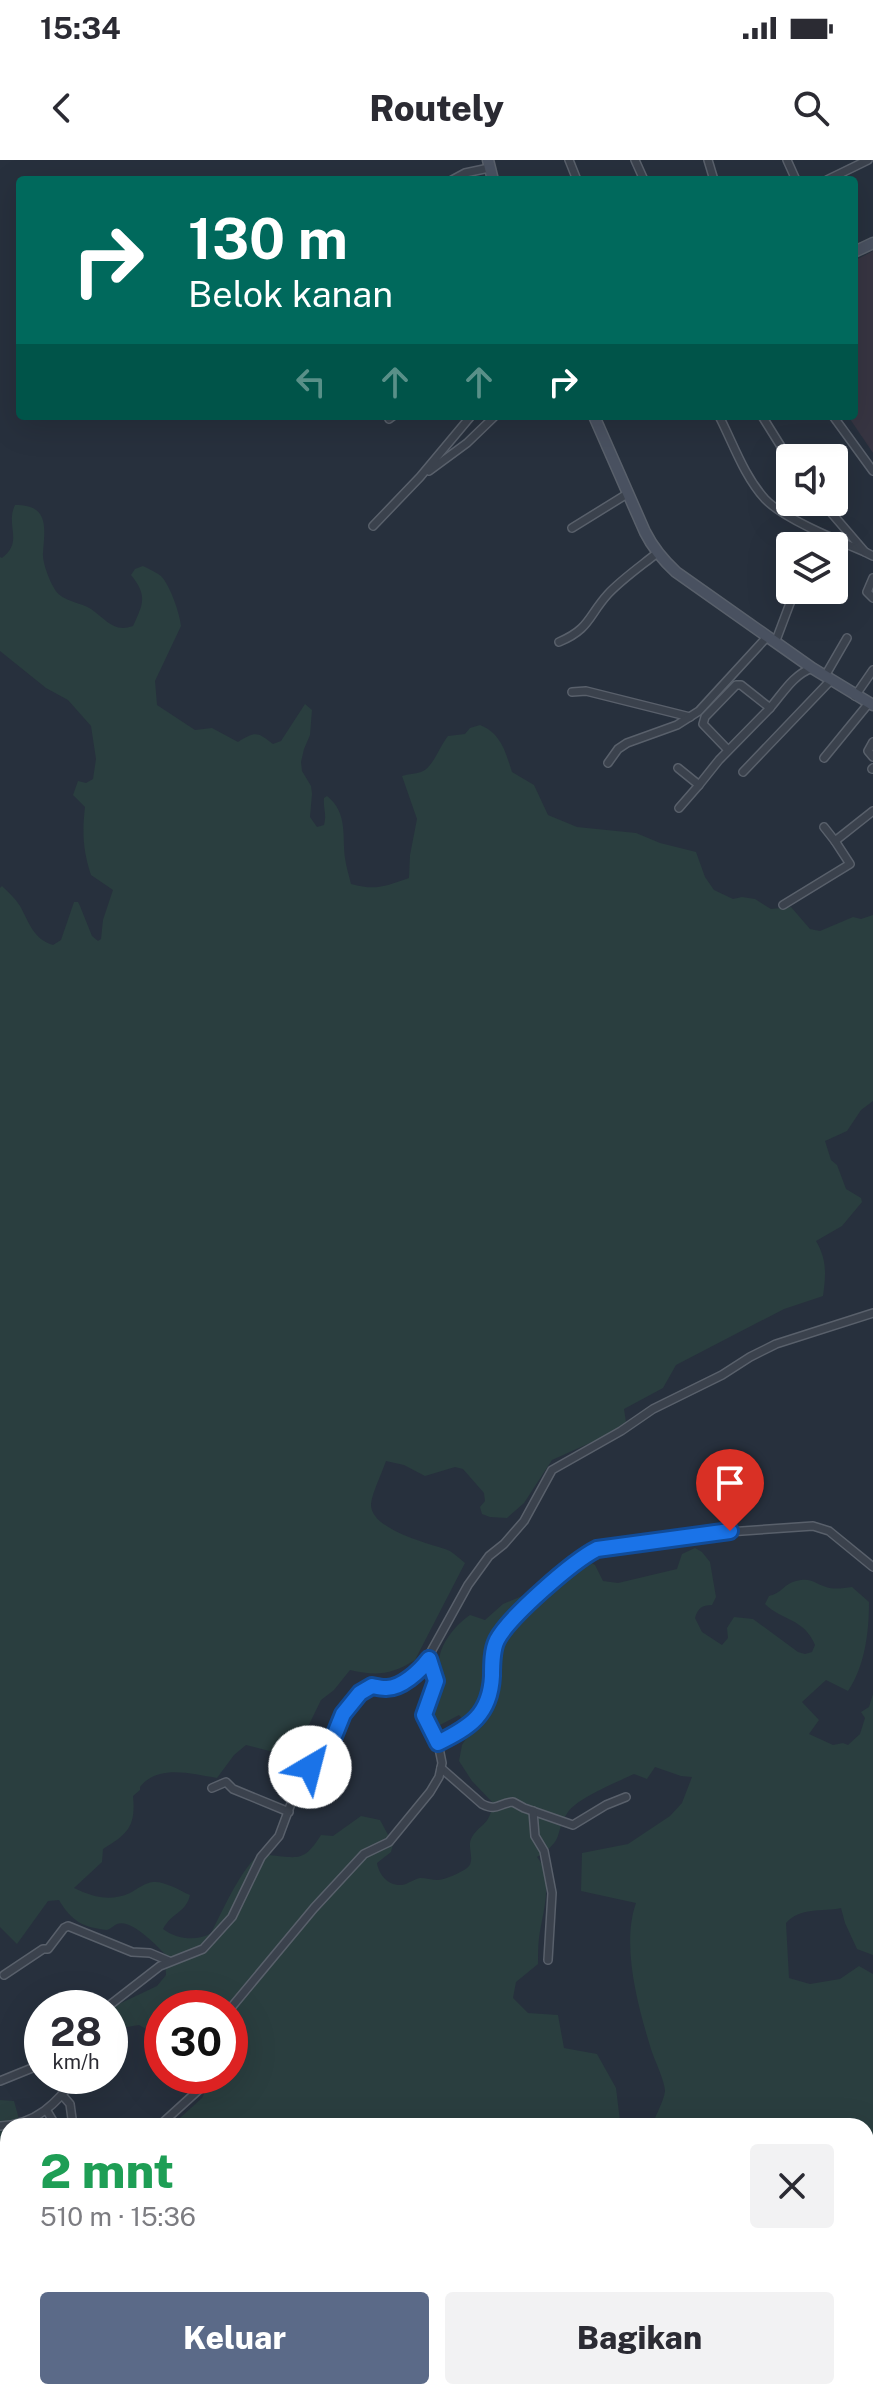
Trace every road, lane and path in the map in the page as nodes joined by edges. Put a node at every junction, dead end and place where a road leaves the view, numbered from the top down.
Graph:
1 (868, 160) edge
2 (489, 164) edge
3 (459, 176) edge
4 (835, 176) edge
5 (468, 420) edge
6 (491, 420) edge
7 (596, 420) edge
8 (721, 420) edge
9 (764, 420) edge
10 (836, 420) edge
11 (779, 444) edge
12 (873, 471) edge
13 (420, 477) junction
14 (627, 494) junction
15 (835, 516) edge
16 (840, 522) junction
17 (373, 526) dead end
18 (572, 528) dead end
19 (821, 532) edge
20 (835, 532) edge
21 (848, 545) edge
22 (657, 553) junction
23 (869, 554) edge
24 (873, 578) edge
25 (873, 598) edge
26 (788, 604) edge
27 (847, 638) dead end
28 (771, 640) junction
29 (559, 642) dead end
30 (812, 668) junction
31 (873, 670) edge
32 (828, 678) junction
33 (572, 692) dead end
34 (855, 696) junction
35 (871, 704) edge
36 (770, 708) junction
37 (690, 717) junction
38 (873, 742) edge
39 (728, 750) junction
40 (873, 757) edge
41 (824, 758) dead end
42 (608, 763) dead end
43 (678, 768) dead end
44 (743, 772) dead end
45 (699, 785) junction
46 (679, 808) dead end
47 (873, 811) edge
48 (824, 827) dead end
49 (831, 839) junction
50 (783, 905) dead end
51 (873, 1313) edge
52 (873, 1567) edge
53 (429, 1659) junction
54 (438, 1743) junction
55 (441, 1768) junction
56 (212, 1788) dead end
57 (626, 1797) dead end
58 (533, 1811) junction
59 (289, 1812) junction
60 (548, 1960) dead end
61 (169, 1961) junction
62 (4, 1975) dead end
63 (246, 1990) edge
64 (128, 1992) edge
65 (24, 2071) edge
66 (0, 2081) edge
67 (194, 2094) edge
68 (63, 2096) joint
69 (47, 2111) junction
70 (28, 2118) edge
71 (51, 2118) edge
72 (72, 2118) edge
73 (168, 2118) edge

1 - 4 street
2 - 3 street
5 - 13 street
6 - 13 street
7 - 14 main road
8 - 19 street
9 - 11 street
10 - 12 street
13 - 17 street
14 - 18 street
14 - 22 main road
15 - 16 street
16 - 20 street
16 - 23 street
21 - 23 street
22 - 28 main road
22 - 29 street
24 - 25 street
26 - 28 street
27 - 32 street
28 - 30 main road
28 - 37 street
30 - 32 main road
30 - 36 street
31 - 34 street
32 - 34 main road
32 - 44 street
33 - 37 street
34 - 35 main road
35 - 41 street
36 - 39 street
36 - 39 street
37 - 42 street
38 - 40 street
39 - 45 street
43 - 45 street
45 - 46 street
47 - 49 street
48 - 49 street
49 - 50 street
51 - 53 street
52 - 54 street
53 - 54 street
53 - 59 street
54 - 55 street
55 - 58 street
55 - 63 street
56 - 59 street
57 - 58 street
58 - 60 street
59 - 61 street
61 - 62 street
61 - 64 street
65 - 66 street
67 - 73 street
68 - 69 street
68 - 72 street
69 - 70 street
69 - 71 street

